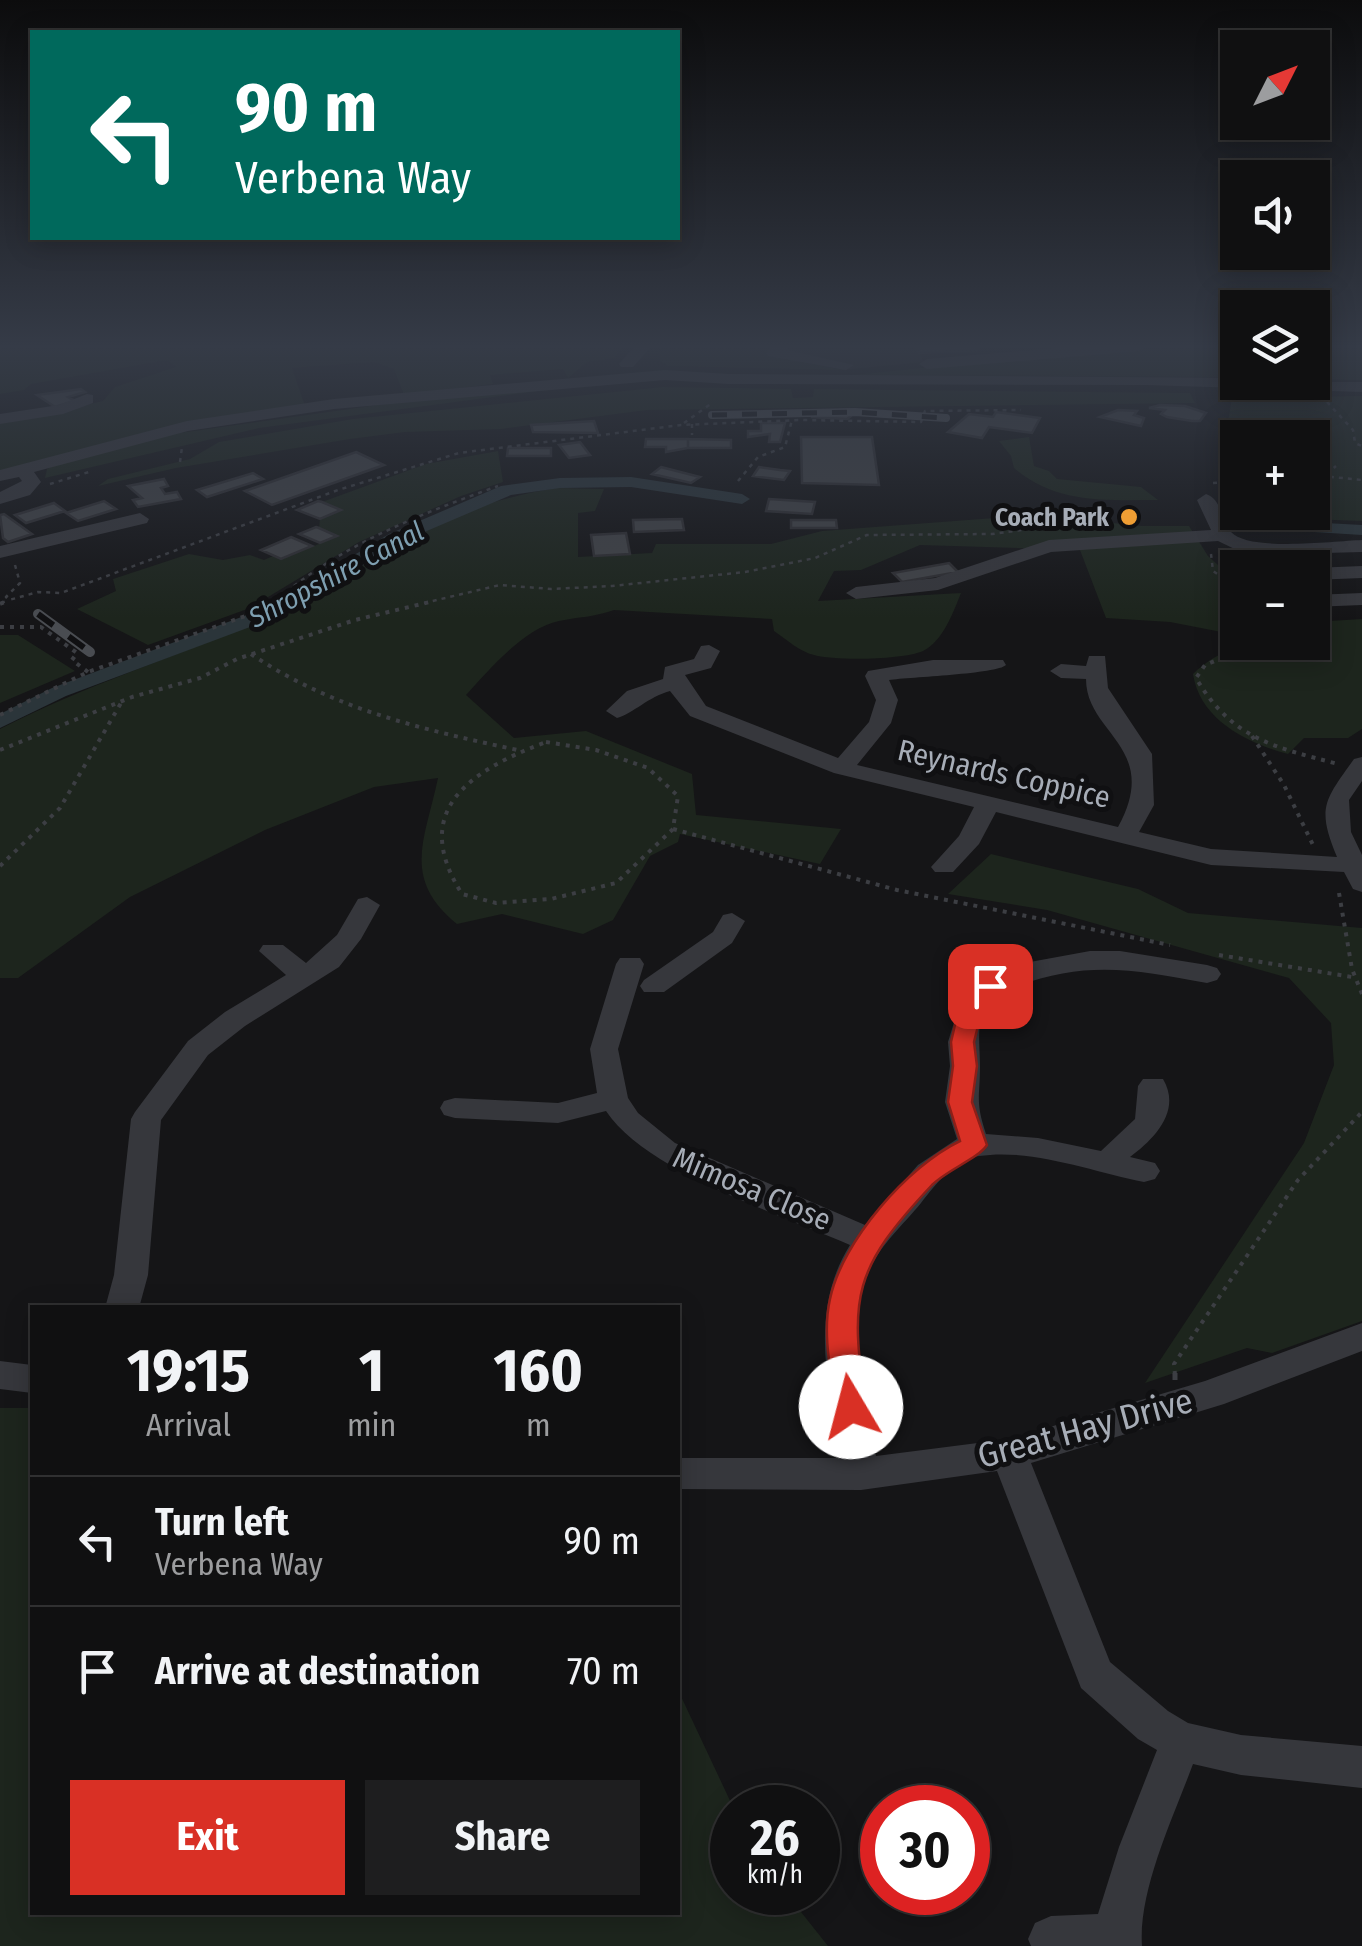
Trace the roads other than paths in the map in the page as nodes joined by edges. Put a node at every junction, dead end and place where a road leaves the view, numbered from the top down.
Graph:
1 (145, 437) edge
2 (92, 451) junction
3 (0, 455) edge
4 (22, 469) junction
5 (0, 476) edge
6 (0, 498) edge
7 (1210, 498) road end
8 (140, 520) dead end
9 (1222, 536) junction
10 (1362, 546) edge
11 (0, 552) edge
12 (1362, 572) edge
13 (1330, 573) edge
14 (856, 593) dead end
15 (1362, 599) edge
16 (1330, 601) edge
17 (709, 651) dead end
18 (995, 665) dead end
19 (1061, 670) dead end
20 (667, 681) junction
21 (617, 711) dead end
22 (1351, 764) edge
23 (842, 768) junction
24 (988, 803) junction
25 (1124, 836) junction
26 (944, 867) dead end
27 (1357, 875) edge
28 (368, 905) dead end
29 (732, 921) dead end
30 (273, 951) dead end
31 (1211, 964) road end
32 (317, 968) junction
33 (1154, 1086) dead end
34 (613, 1100) junction
35 (455, 1108) dead end
36 (974, 1145) junction
37 (870, 1241) junction
38 (123, 1305) edge
39 (1362, 1337) edge
40 (0, 1375) edge
41 (30, 1380) edge
42 (1009, 1454) junction
43 (680, 1474) edge
44 (860, 1474) junction
45 (1181, 1742) junction
46 (1362, 1767) edge
47 (1050, 1939) dead end
48 (1117, 1941) edge

1 - 2 street
2 - 3 street
2 - 4 street
4 - 5 street
4 - 6 street
7 - 9 street
8 - 11 street
9 - 10 street
9 - 14 street
12 - 13 street
15 - 16 street
17 - 20 street
18 - 23 street
19 - 25 street
20 - 21 street
20 - 23 street, Reynards Coppice
22 - 27 street
23 - 24 street, Reynards Coppice
24 - 25 street, Reynards Coppice
24 - 26 street
25 - 27 street, Reynards Coppice
28 - 32 street
29 - 34 street
30 - 32 street
31 - 36 street
32 - 38 street
33 - 36 street
34 - 35 street
34 - 37 street, Mimosa Close
36 - 37 street
37 - 44 street
39 - 42 street, Great Hay Drive
40 - 41 street
42 - 44 street, Great Hay Drive
42 - 45 street
43 - 44 street, Great Hay Drive
45 - 46 street
45 - 48 street
47 - 48 street

